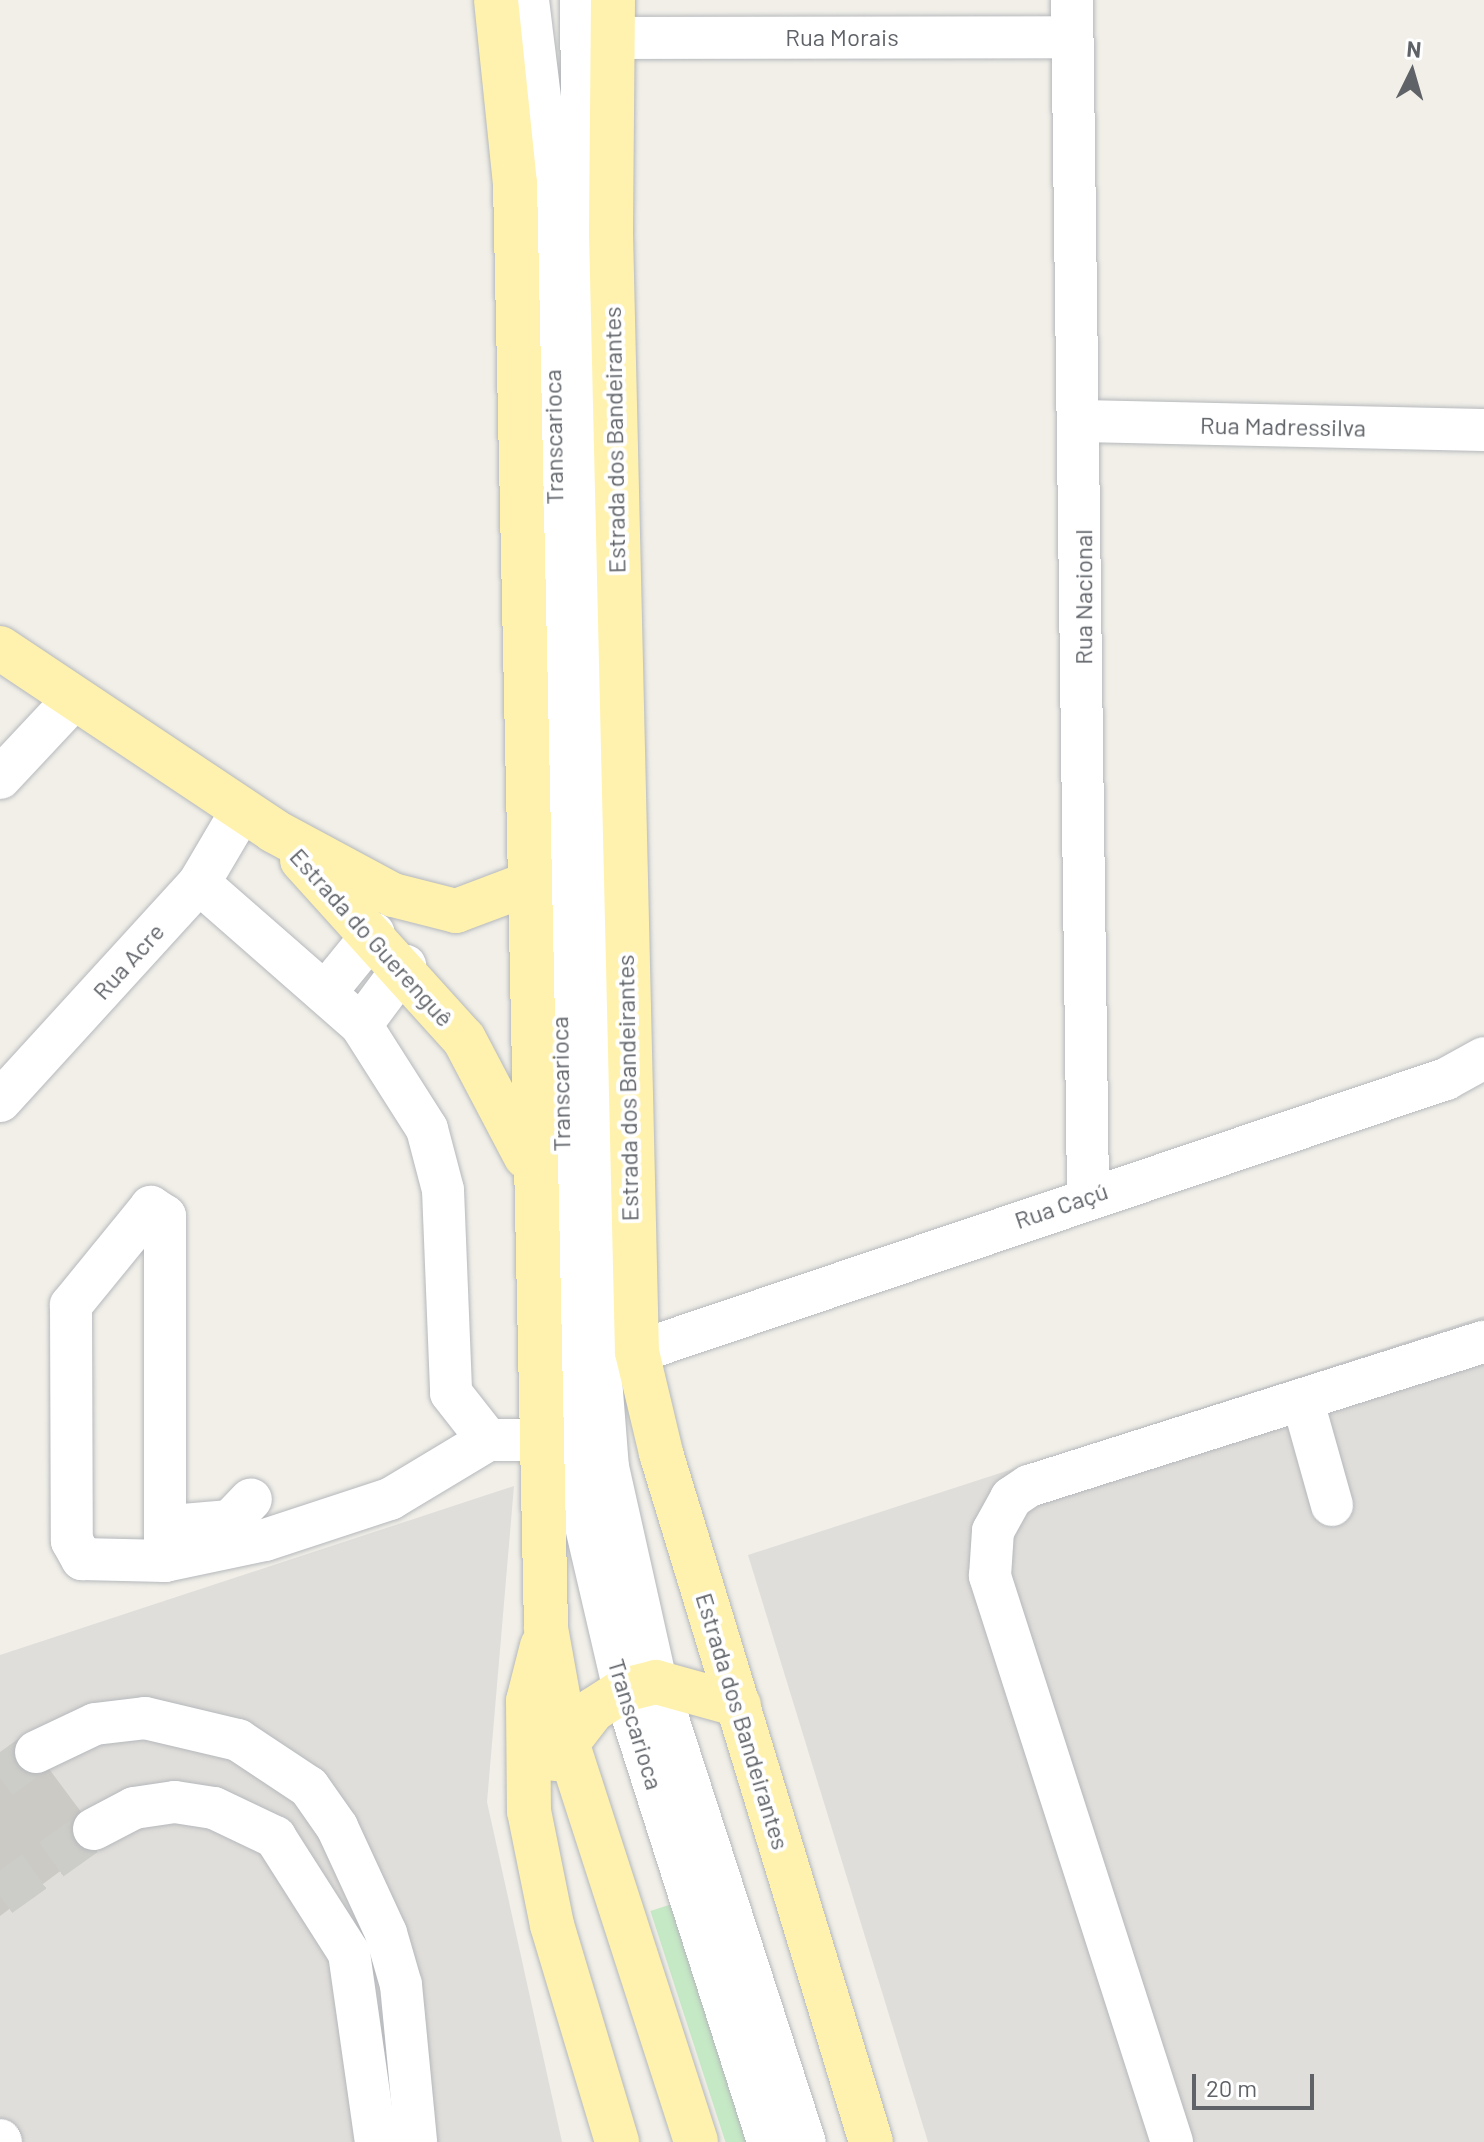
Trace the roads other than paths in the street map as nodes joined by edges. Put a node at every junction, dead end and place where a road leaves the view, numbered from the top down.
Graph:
1 (496, 0) edge
2 (528, 0) edge
3 (581, 0) edge
4 (1071, 18) edge
5 (613, 19) edge
6 (1081, 421) junction
7 (1484, 430) edge
8 (0, 648) edge
9 (74, 699) junction
10 (0, 778) edge
11 (258, 821) junction
12 (199, 883) junction
13 (528, 884) junction
14 (374, 933) junction
15 (405, 966) junction
16 (325, 993) junction
17 (361, 1025) junction
18 (1484, 1058) edge
19 (0, 1101) edge
20 (533, 1174) junction
21 (1088, 1195) junction
22 (1484, 1342) edge
23 (637, 1352) junction
24 (1303, 1402) junction
25 (488, 1440) junction
26 (541, 1440) junction
27 (251, 1499) dead end
28 (1332, 1505) dead end
29 (165, 1543) junction
30 (546, 1628) junction
31 (640, 1686) junction
32 (739, 1705) junction
33 (566, 1739) junction
34 (36, 1752) tunnel mouth
35 (529, 1811) junction
36 (94, 1829) tunnel mouth
37 (376, 2142) edge
38 (416, 2142) edge
39 (617, 2142) edge
40 (696, 2142) edge
41 (768, 2142) edge
42 (805, 2142) edge
43 (871, 2142) edge
44 (1172, 2142) edge

1 - 13 main road
2 - 31 street, Transcarioca
3 - 31 street, Transcarioca
4 - 5 street, Rua Morais
4 - 6 street, Rua Nacional
5 - 23 main road, Estrada dos Bandeirantes
6 - 7 street, Rua Madressilva
6 - 21 street, Rua Nacional
8 - 9 main road, Estrada do Guerenguê
9 - 10 street
9 - 11 main road, Estrada do Guerenguê
11 - 12 street, Rua Acre
11 - 13 main road, Estrada do Guerenguê
11 - 14 main road, Estrada do Guerenguê
12 - 16 street
12 - 19 street, Rua Acre
13 - 20 main road
14 - 15 main road, Estrada do Guerenguê
14 - 16 street
15 - 17 street
15 - 20 main road, Estrada do Guerenguê
16 - 17 street
17 - 25 street
18 - 21 street, Rua Caçú
20 - 26 main road
21 - 23 street, Rua Caçú
22 - 24 street
23 - 32 main road, Estrada dos Bandeirantes
24 - 28 street
24 - 44 street
25 - 26 street
25 - 29 street
26 - 30 main road
27 - 29 street
29 - 29 street
30 - 33 main road
30 - 35 main road
31 - 32 main road
31 - 33 main road
31 - 41 street, Transcarioca
31 - 42 street, Transcarioca
32 - 43 main road, Estrada dos Bandeirantes
33 - 35 main road
33 - 40 main road
34 - 38 street
35 - 39 main road
36 - 37 street

